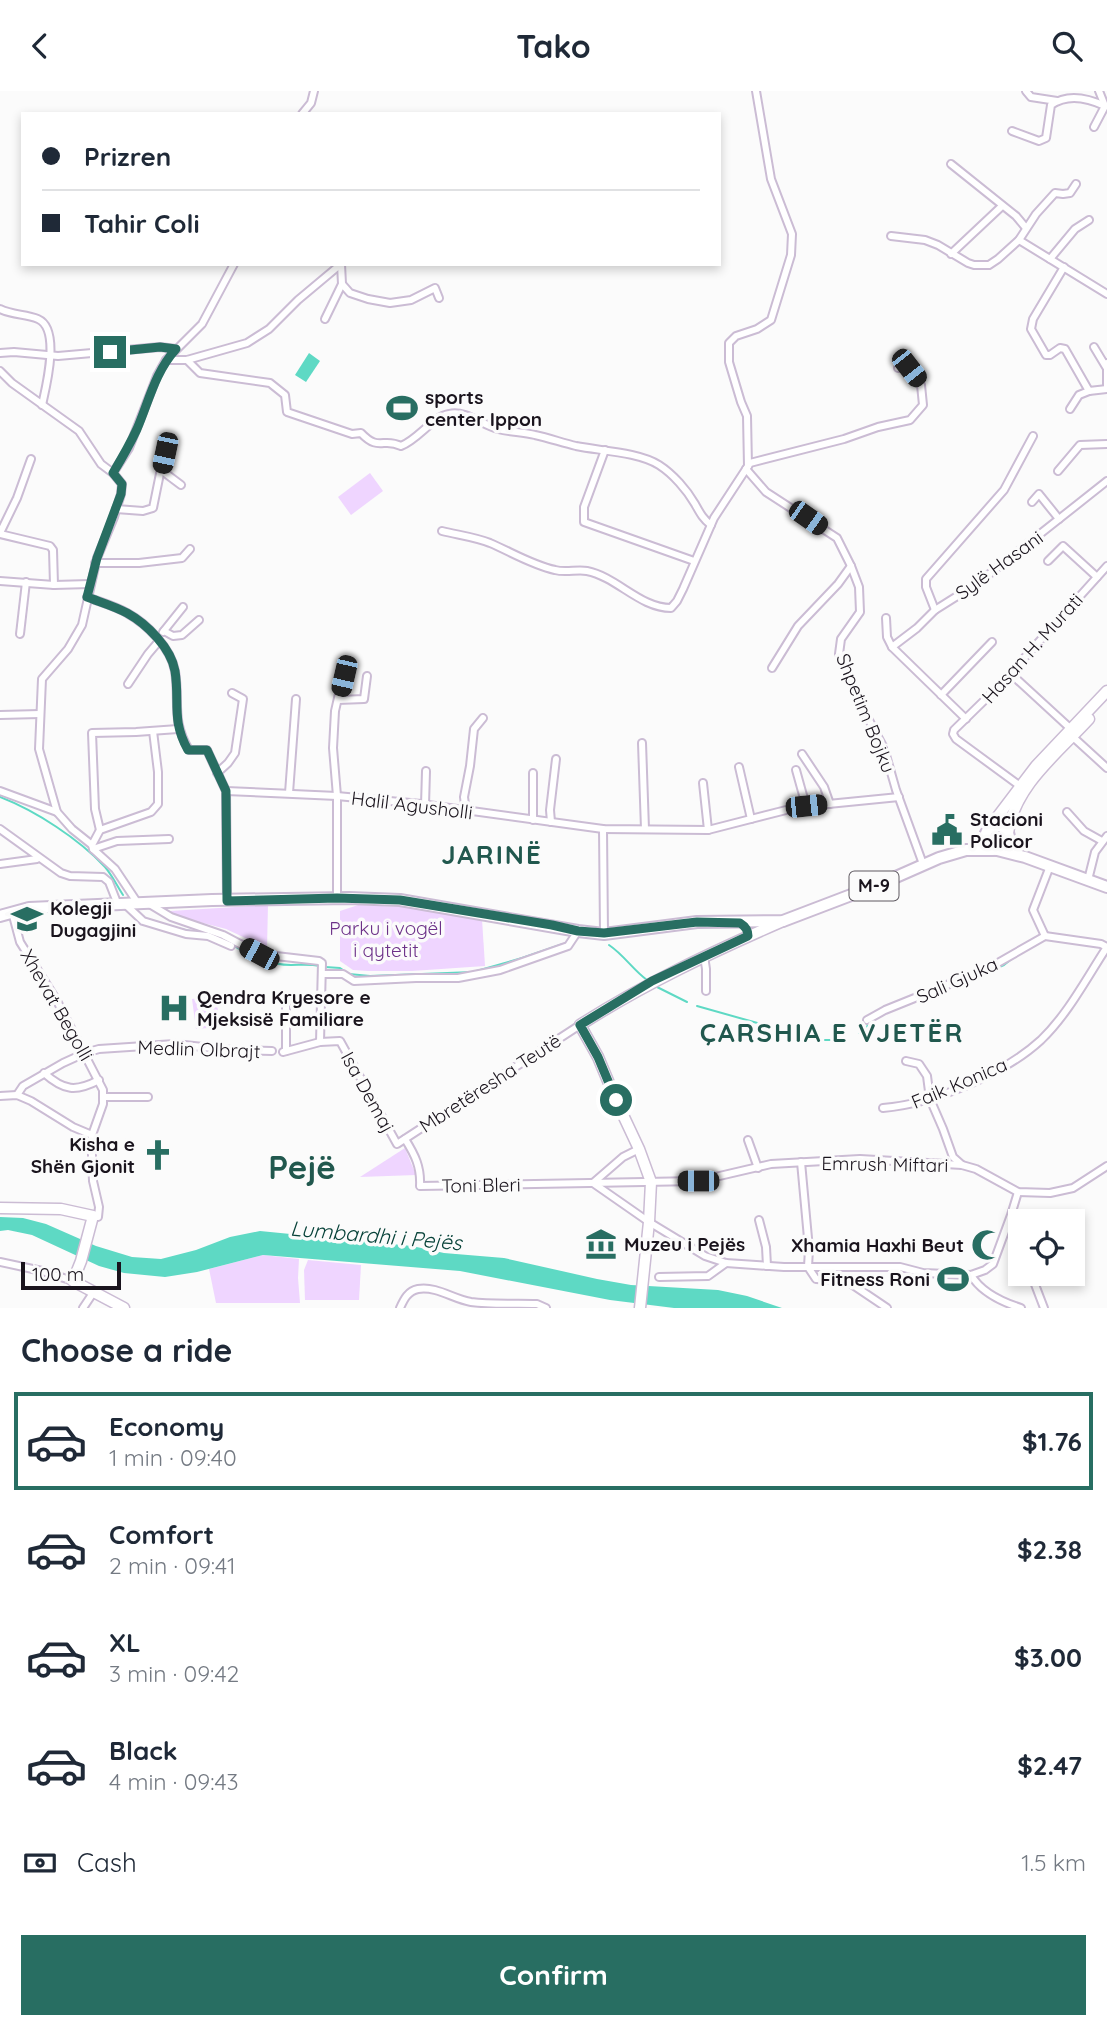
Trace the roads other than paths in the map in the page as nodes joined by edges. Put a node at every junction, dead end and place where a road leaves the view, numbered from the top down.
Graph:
1 (314, 91) edge
2 (756, 91) edge
3 (1026, 91) edge
4 (1099, 91) edge
5 (1057, 101) junction
6 (1106, 107) edge
7 (304, 112) edge
8 (1094, 127) dead end
9 (1012, 131) dead end
10 (951, 164) dead end
11 (1076, 184) dead end
12 (1002, 206) junction
13 (1089, 220) dead end
14 (1026, 228) junction
15 (891, 236) dead end
16 (1019, 240) junction
17 (951, 254) junction
18 (1050, 259) junction
19 (233, 266) edge
20 (339, 266) edge
21 (341, 266) edge
22 (1063, 267) junction
23 (342, 284) junction
24 (1107, 294) edge
25 (439, 297) dead end
26 (0, 309) edge
27 (326, 319) dead end
28 (1094, 347) dead end
29 (176, 349) junction
30 (0, 353) edge
31 (51, 355) junction
32 (166, 360) junction
33 (187, 360) junction
34 (1106, 365) edge
35 (898, 368) dead end
36 (0, 371) edge
37 (1107, 388) edge
38 (1089, 391) junction
39 (42, 405) junction
40 (1070, 409) dead end
41 (1032, 436) dead end
42 (167, 439) dead end
43 (1107, 444) edge
44 (604, 450) junction
45 (30, 459) dead end
46 (747, 468) junction
47 (161, 470) junction
48 (1058, 471) dead end
49 (113, 473) junction
50 (1107, 481) edge
51 (181, 485) dead end
52 (1032, 502) dead end
53 (116, 509) junction
54 (1059, 519) junction
55 (711, 525) junction
56 (442, 531) dead end
57 (0, 533) edge
58 (190, 549) dead end
59 (694, 561) junction
60 (1048, 561) dead end
61 (95, 563) junction
62 (851, 566) junction
63 (1107, 566) edge
64 (1097, 577) junction
65 (1, 582) edge
66 (26, 582) junction
67 (90, 584) junction
68 (54, 585) junction
69 (87, 597) junction
70 (183, 607) dead end
71 (935, 610) junction
72 (886, 618) dead end
73 (199, 620) dead end
74 (164, 631) junction
75 (20, 634) dead end
76 (158, 640) junction
77 (992, 642) dead end
78 (891, 647) junction
79 (772, 668) dead end
80 (1010, 673) junction
81 (344, 676) dead end
82 (367, 676) dead end
83 (128, 684) dead end
84 (1107, 691) edge
85 (232, 694) dead end
86 (941, 695) junction
87 (296, 699) dead end
88 (338, 700) junction
89 (1107, 700) edge
90 (40, 714) junction
91 (0, 715) edge
92 (483, 718) dead end
93 (966, 719) junction
94 (178, 729) junction
95 (153, 731) junction
96 (1072, 733) junction
97 (642, 743) dead end
98 (803, 754) dead end
99 (555, 758) dead end
100 (739, 767) dead end
101 (1107, 768) edge
102 (796, 770) dead end
103 (426, 771) dead end
104 (217, 773) junction
105 (533, 773) dead end
106 (703, 783) dead end
107 (1020, 786) junction
108 (0, 791) edge
109 (226, 791) junction
110 (289, 793) junction
111 (337, 796) junction
112 (899, 797) junction
113 (830, 804) junction
114 (425, 805) junction
115 (806, 806) junction
116 (466, 811) junction
117 (57, 812) junction
118 (1067, 812) dead end
119 (751, 819) junction
120 (534, 820) junction
121 (551, 823) junction
122 (0, 829) edge
123 (603, 829) junction
124 (645, 829) junction
125 (100, 830) junction
126 (708, 830) junction
127 (987, 832) junction
128 (1008, 837) junction
129 (1105, 838) edge
130 (169, 839) dead end
131 (92, 847) junction
132 (966, 850) junction
133 (995, 850) junction
134 (1025, 857) junction
135 (37, 859) dead end
136 (0, 864) edge
137 (923, 864) junction
138 (1049, 866) junction
139 (1088, 880) junction
140 (1107, 887) edge
141 (337, 898) junction
142 (227, 901) junction
143 (133, 904) junction
144 (3, 914) edge
145 (782, 921) junction
146 (740, 923) junction
147 (578, 931) junction
148 (604, 933) junction
149 (748, 936) junction
150 (1045, 936) junction
151 (231, 946) dead end
152 (1107, 947) edge
153 (704, 956) junction
154 (322, 969) junction
155 (706, 991) dead end
156 (286, 996) dead end
157 (867, 1020) dead end
158 (580, 1025) junction
159 (320, 1042) junction
160 (272, 1052) dead end
161 (85, 1053) junction
162 (906, 1061) dead end
163 (44, 1073) junction
164 (99, 1080) junction
165 (17, 1095) junction
166 (0, 1096) edge
167 (104, 1097) junction
168 (148, 1097) dead end
169 (930, 1099) junction
170 (883, 1108) dead end
171 (92, 1135) junction
172 (405, 1139) junction
173 (748, 1140) dead end
174 (397, 1144) joint
175 (639, 1149) junction
176 (801, 1163) junction
177 (962, 1165) junction
178 (1107, 1166) edge
179 (758, 1168) junction
180 (652, 1182) junction
181 (593, 1183) junction
182 (1018, 1192) junction
183 (0, 1207) edge
184 (96, 1215) junction
185 (759, 1220) dead end
186 (649, 1223) junction
187 (0, 1262) edge
188 (726, 1263) junction
189 (767, 1266) junction
190 (808, 1267) junction
191 (971, 1275) junction
192 (659, 1277) dead end
193 (73, 1281) junction
194 (1036, 1286) edge
195 (93, 1293) junction
196 (640, 1307) edge
197 (83, 1308) edge
198 (124, 1308) edge
199 (400, 1308) edge
200 (544, 1308) edge
201 (887, 1308) edge
202 (1021, 1308) edge
203 (1044, 1308) edge

1 - 7 street
2 - 46 street
3 - 5 street
4 - 6 street
5 - 6 street
5 - 9 street
6 - 8 street
10 - 12 street
11 - 14 street
12 - 14 street
12 - 17 street
13 - 18 street
14 - 16 street
15 - 17 street
16 - 17 street
16 - 18 street
18 - 22 street
19 - 29 street
20 - 33 street
21 - 23 street
22 - 24 street
22 - 38 street
23 - 25 street
23 - 27 street
26 - 31 street
28 - 34 street
29 - 31 street
29 - 32 street
30 - 31 street
31 - 39 street
32 - 33 street
32 - 49 street
33 - 44 street
34 - 37 street
35 - 46 street
36 - 39 street
37 - 38 street
38 - 40 street
39 - 49 street
41 - 71 street
42 - 47 street
43 - 48 street
44 - 55 street
44 - 59 street
45 - 57 street
46 - 55 street
46 - 62 street, Shpetim Bojku
47 - 51 street
47 - 53 street
49 - 53 street
50 - 54 street, Sylë Hasani
52 - 54 street
53 - 61 street
54 - 71 street, Sylë Hasani
55 - 59 street
56 - 59 street
57 - 68 street
58 - 61 street
60 - 64 street, Hasan H. Murati
61 - 67 street
62 - 79 street
62 - 112 street, Shpetim Bojku
63 - 64 street, Hasan H. Murati
64 - 80 street, Hasan H. Murati
65 - 66 street
66 - 68 street
66 - 75 street
67 - 68 street
67 - 69 street
69 - 76 street
69 - 90 street
70 - 74 street
71 - 78 street, Sylë Hasani
72 - 78 street
73 - 74 street
74 - 76 street
76 - 83 street
76 - 94 street
77 - 86 street
78 - 86 street
80 - 93 street, Hasan H. Murati
80 - 96 street
81 - 88 street
82 - 88 street
84 - 96 main road
85 - 104 street
86 - 93 street
87 - 110 street
88 - 111 street
89 - 96 main road
90 - 91 street
90 - 117 street
92 - 116 street
93 - 107 street
94 - 95 street
94 - 104 street
95 - 125 street
95 - 125 street
96 - 101 street
96 - 107 main road
96 - 128 main road
97 - 124 street
98 - 113 street
99 - 121 street
100 - 119 street
102 - 115 street
103 - 114 street
104 - 109 street
105 - 120 street
106 - 126 street
107 - 127 main road
108 - 117 street
109 - 110 street, Halil Agusholli
109 - 142 street
110 - 111 street, Halil Agusholli
111 - 114 street, Halil Agusholli
111 - 141 street
112 - 113 street, Halil Agusholli
112 - 137 street, Shpetim Bojku
113 - 115 street, Halil Agusholli
114 - 116 street, Halil Agusholli
115 - 119 street, Halil Agusholli
116 - 120 street, Halil Agusholli
117 - 131 street
118 - 129 street
119 - 126 street, Halil Agusholli
120 - 121 street, Halil Agusholli
121 - 123 street, Halil Agusholli
122 - 143 street
123 - 124 street, Halil Agusholli
123 - 148 street
124 - 126 street, Halil Agusholli
125 - 131 street
127 - 128 main road
127 - 132 main road, Mbretëresha Teutë / M-9
127 - 133 main road
128 - 133 main road
128 - 134 main road, M-9
129 - 139 street
130 - 131 street
131 - 143 street
132 - 133 main road, Mbretëresha Teutë / M-9
132 - 137 main road, Mbretëresha Teutë / M-9
133 - 134 main road, M-9
134 - 138 main road, M-9
135 - 136 street
137 - 145 main road, Mbretëresha Teutë / M-9
138 - 139 main road, M-9
138 - 150 street
139 - 140 main road, M-9
141 - 142 main road, M-9
141 - 147 main road, M-9
142 - 143 main road, M-9
143 - 144 main road, M-9
143 - 151 street
143 - 154 street
144 - 161 street, Xhevat Begolli
145 - 146 main road, M-9
145 - 149 main road, Mbretëresha Teutë
146 - 148 main road, M-9
146 - 149 main road
147 - 148 main road, M-9
147 - 154 street
149 - 153 main road, Mbretëresha Teutë
150 - 152 street
150 - 157 street, Sali Gjuka
152 - 169 street, Faik Konica
153 - 155 street
153 - 158 main road, Mbretëresha Teutë
154 - 159 street
156 - 159 street
158 - 172 street, Mbretëresha Teutë
158 - 175 main road
159 - 174 street, Isa Demaj
160 - 161 street, Medlin Olbrajt
161 - 163 street, Medlin Olbrajt
161 - 164 street, Xhevat Begolli
162 - 169 street
163 - 164 street
163 - 165 street, Medlin Olbrajt
164 - 167 street, Xhevat Begolli
165 - 166 street
165 - 171 street
167 - 168 street
167 - 171 street
169 - 170 street, Faik Konica
169 - 177 street
171 - 184 street
172 - 174 street, Mbretëresha Teutë
172 - 181 street, Toni Bleri
173 - 179 street
175 - 180 main road
175 - 181 street
176 - 177 street, Emrush Miftari
176 - 179 street, Emrush Miftari
176 - 190 street
177 - 182 street, Emrush Miftari
178 - 182 street, Emrush Miftari
179 - 180 street, Emrush Miftari
180 - 181 street, Toni Bleri
180 - 186 main road
181 - 186 street
182 - 191 street
183 - 184 main road
184 - 193 main road
185 - 189 street
186 - 188 street
186 - 196 main road
187 - 193 street
188 - 189 street
188 - 192 street
189 - 190 street
190 - 191 street
190 - 201 street
191 - 202 street
193 - 195 main road
194 - 203 street
195 - 197 street
195 - 198 main road
199 - 200 street

